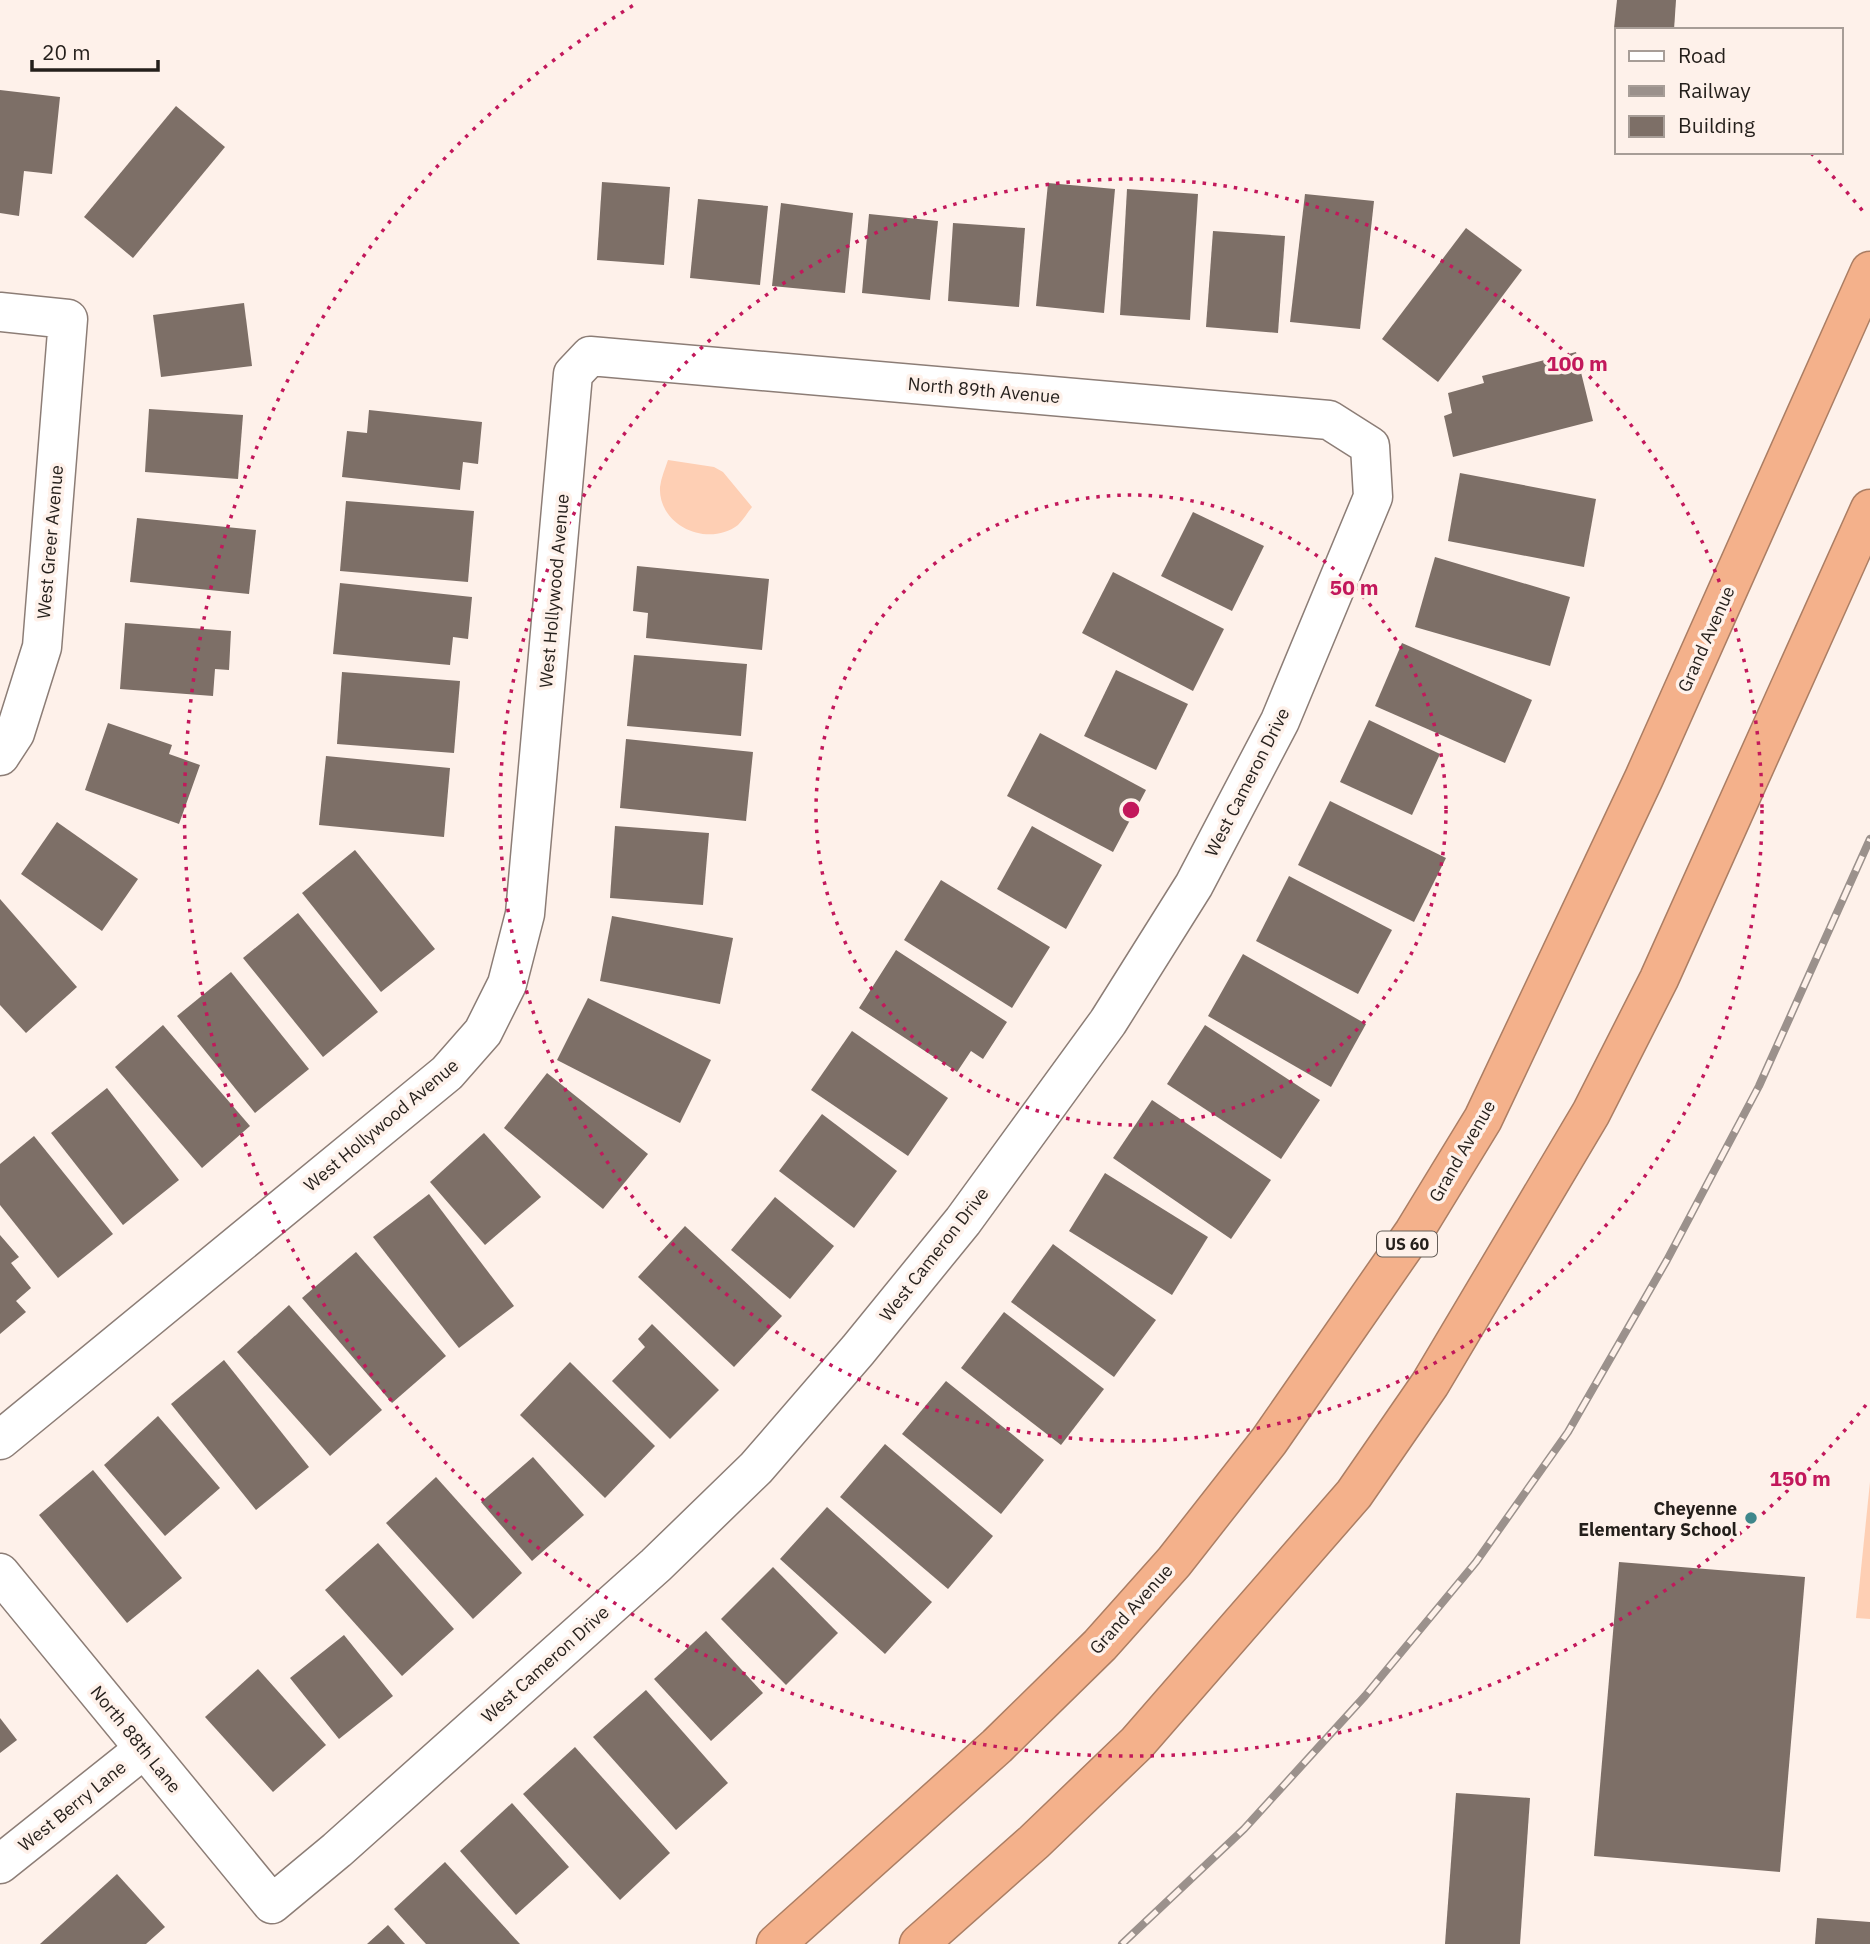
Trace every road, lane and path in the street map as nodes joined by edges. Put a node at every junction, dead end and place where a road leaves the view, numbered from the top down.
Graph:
1 (1870, 271) edge
2 (0, 312) edge
3 (590, 356) joint
4 (1370, 446) joint
5 (1870, 509) edge
6 (0, 756) edge
7 (0, 1440) edge
8 (0, 1573) edge
9 (144, 1749) junction
10 (0, 1864) edge
11 (272, 1904) joint
12 (776, 1944) edge
13 (919, 1944) edge

1 - 12 highway, Grand Avenue / US 60
2 - 6 street, West Greer Avenue
3 - 4 street, North 89th Avenue
3 - 7 street, West Hollywood Avenue
4 - 11 street, West Cameron Drive
5 - 13 highway
8 - 9 street, North 88th Lane
9 - 10 street, West Berry Lane
9 - 11 street, North 88th Lane

